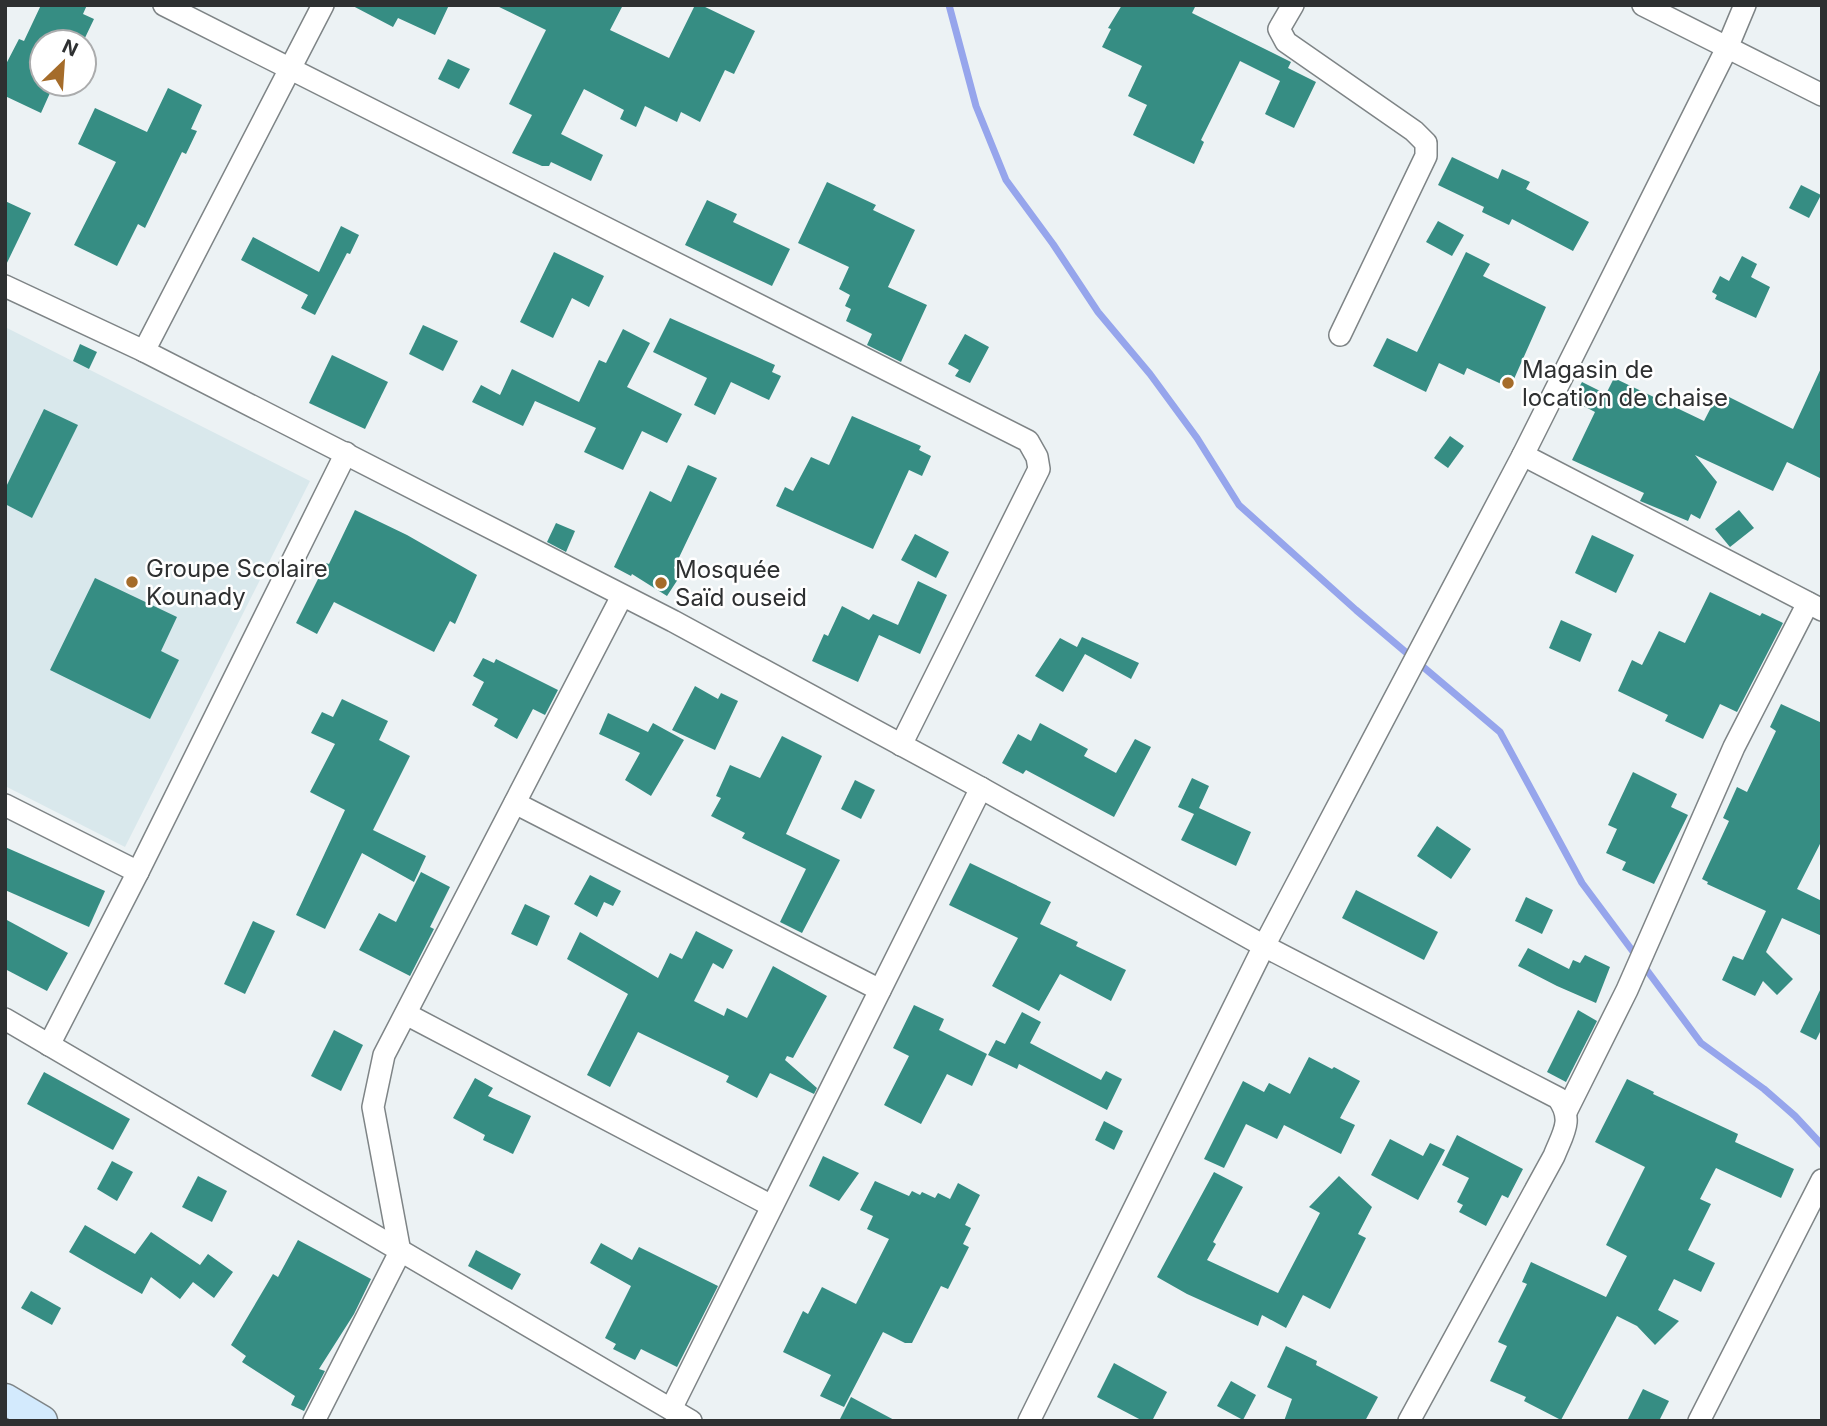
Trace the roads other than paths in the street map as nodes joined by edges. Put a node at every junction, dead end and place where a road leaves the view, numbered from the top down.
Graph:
1 (164, 5) edge
2 (323, 5) edge
3 (1293, 5) edge
4 (1643, 5) edge
5 (1745, 5) edge
6 (1727, 48) junction
7 (289, 68) junction
8 (1822, 95) edge
9 (5, 285) edge
10 (1340, 335) dead end
11 (145, 351) junction
12 (346, 453) junction
13 (1523, 456) junction
14 (622, 596) junction
15 (1815, 607) edge
16 (901, 745) junction
17 (981, 788) junction
18 (515, 803) junction
19 (5, 805) edge
20 (138, 872) junction
21 (1264, 946) junction
22 (880, 990) junction
23 (406, 1014) junction
24 (5, 1019) edge
25 (49, 1045) junction
26 (1567, 1110) junction
27 (1819, 1186) edge
28 (772, 1206) junction
29 (400, 1252) junction
30 (5, 1399) edge
31 (671, 1409) junction
32 (34, 1419) edge
33 (314, 1421) edge
34 (691, 1421) edge
35 (1029, 1421) edge
36 (1409, 1421) edge
37 (1699, 1421) edge

1 - 7 street
2 - 7 street
3 - 10 street
4 - 6 street
5 - 6 street
6 - 8 street
6 - 13 street
7 - 11 street
7 - 16 street
9 - 11 street
11 - 12 street
12 - 14 street
12 - 20 street
13 - 15 street
13 - 21 street
14 - 16 street
14 - 18 street
15 - 26 street
16 - 17 street
17 - 21 street
17 - 22 street
18 - 22 street
18 - 23 street
19 - 20 street
20 - 25 street
21 - 26 street
21 - 35 street
22 - 28 street
23 - 28 street
23 - 29 street
24 - 25 street
25 - 29 street
26 - 36 street
27 - 37 street
28 - 31 street
29 - 31 street
29 - 33 street
30 - 32 street
31 - 34 street

